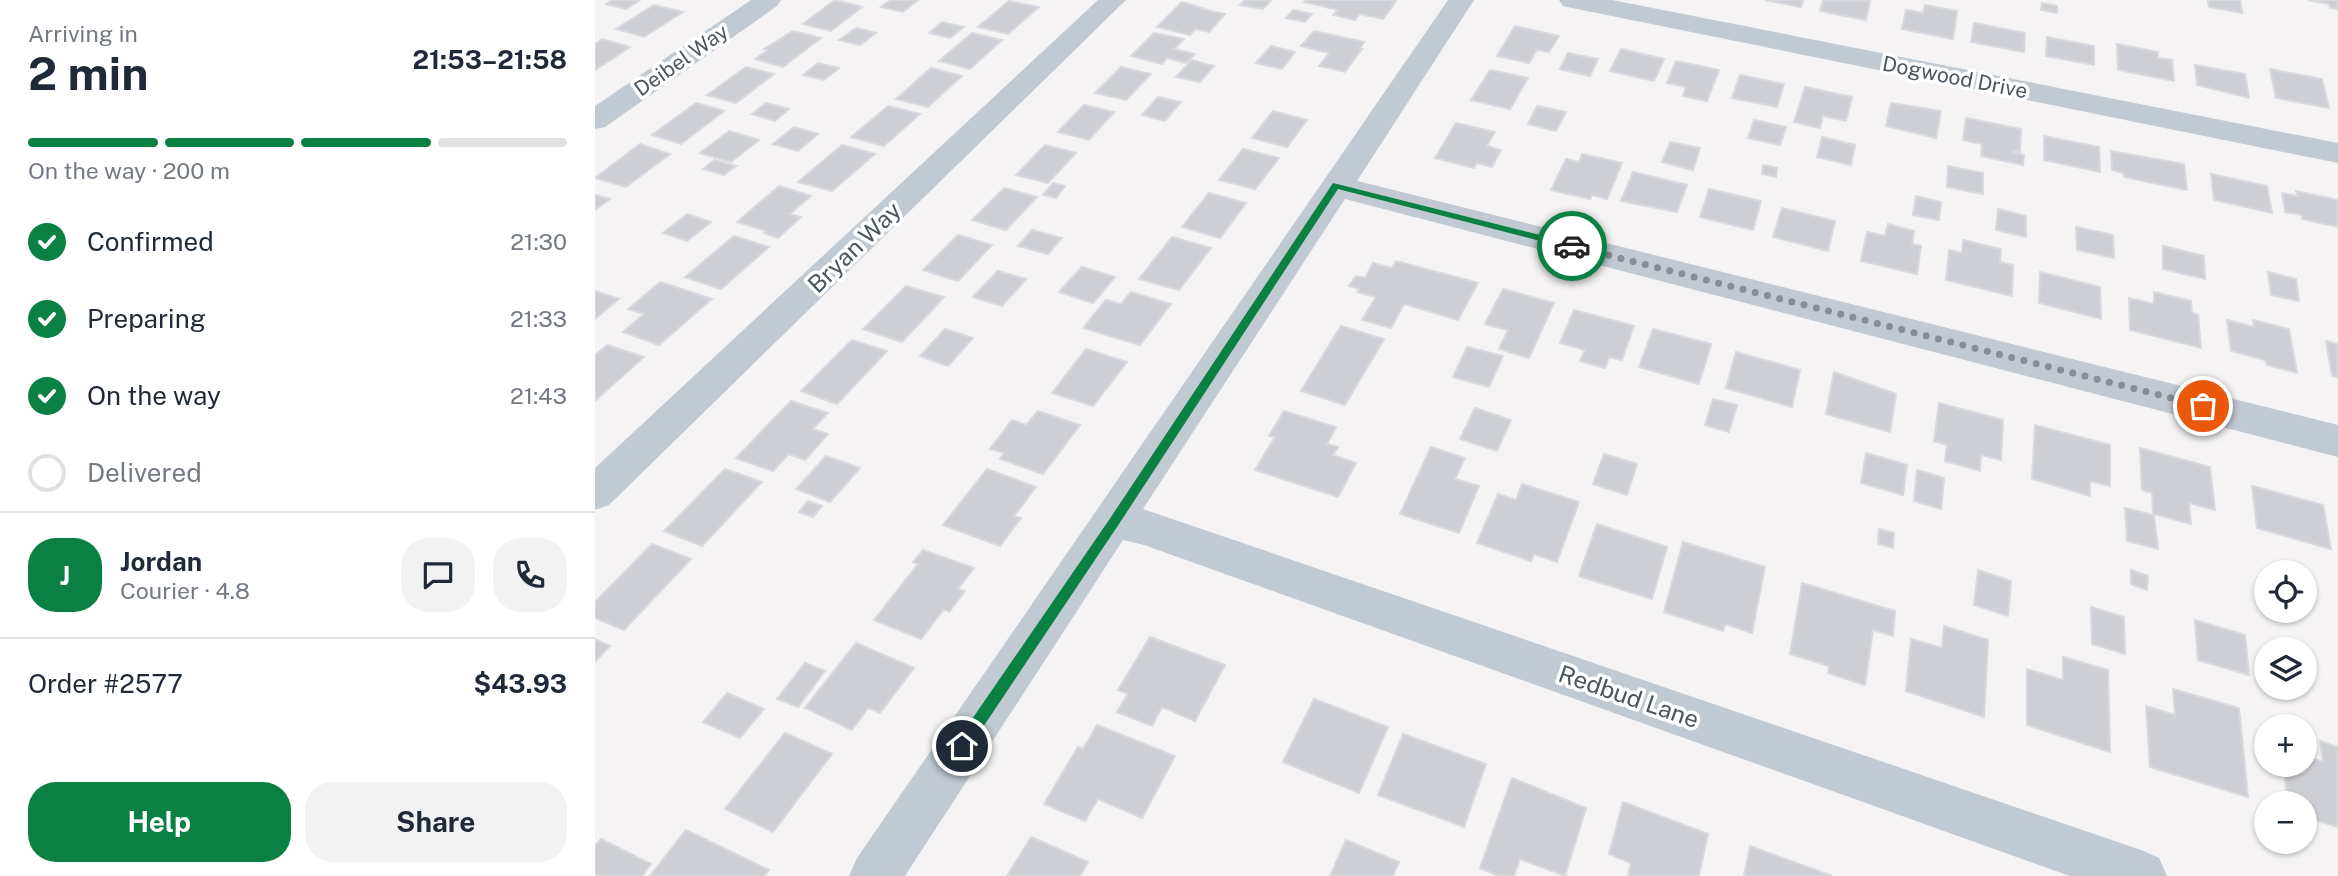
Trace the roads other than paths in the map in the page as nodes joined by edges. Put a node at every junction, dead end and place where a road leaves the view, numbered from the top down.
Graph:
1 (768, 0) edge
2 (1113, 0) edge
3 (1461, 0) edge
4 (1572, 0) edge
5 (595, 120) edge
6 (2338, 153) edge
7 (1336, 186) junction
8 (2338, 441) edge
9 (595, 493) edge
10 (1115, 521) junction
11 (2111, 871) edge
12 (875, 876) edge

1 - 5 street, Deibel Way
2 - 9 street, Bryan Way
3 - 7 street
4 - 6 street, Dogwood Drive
7 - 8 street
7 - 10 street
10 - 11 street, Redbud Lane
10 - 12 street

